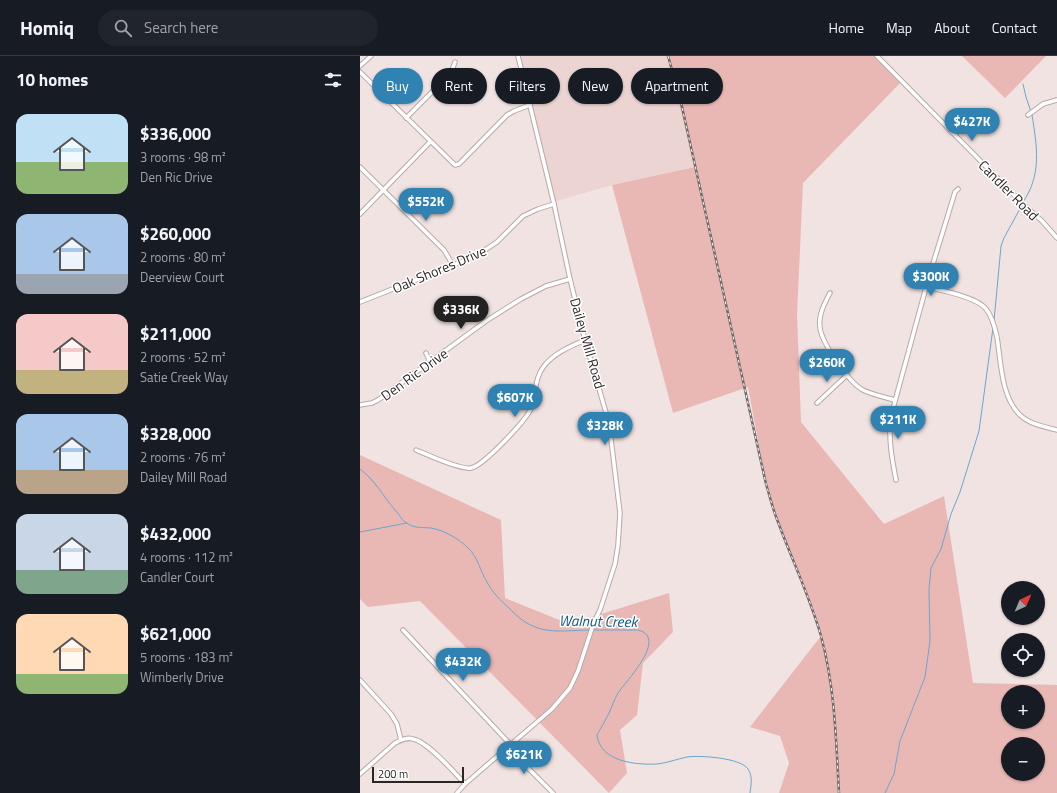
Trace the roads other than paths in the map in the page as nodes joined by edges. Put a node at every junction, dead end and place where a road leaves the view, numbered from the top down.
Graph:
1 (371, 56) edge
2 (518, 56) edge
3 (877, 56) edge
4 (455, 62) dead end
5 (360, 66) edge
6 (360, 72) edge
7 (1057, 100) edge
8 (530, 105) junction
9 (1028, 116) dead end
10 (406, 118) junction
11 (430, 142) junction
12 (360, 167) edge
13 (958, 189) dead end
14 (384, 190) junction
15 (554, 204) junction
16 (360, 214) edge
17 (1057, 238) edge
18 (453, 265) junction
19 (570, 279) junction
20 (926, 287) junction
21 (830, 294) dead end
22 (360, 302) edge
23 (585, 340) junction
24 (426, 353) dead end
25 (430, 362) junction
26 (848, 375) junction
27 (895, 400) junction
28 (817, 403) dead end
29 (360, 405) edge
30 (1057, 430) edge
31 (416, 450) dead end
32 (896, 480) dead end
33 (403, 630) dead end
34 (360, 680) edge
35 (401, 740) junction
36 (511, 745) junction
37 (360, 774) edge
38 (465, 784) junction
39 (457, 793) edge
40 (553, 793) edge

1 - 5 street
2 - 8 street, Dailey Mill Road
3 - 17 street, Candler Road
4 - 10 street
6 - 10 street
7 - 9 street
8 - 11 street
8 - 15 street, Dailey Mill Road
10 - 11 street
11 - 14 street
12 - 14 street
13 - 20 street
14 - 16 street
14 - 18 street
15 - 18 street, Oak Shores Drive
15 - 19 street, Dailey Mill Road
18 - 22 street, Oak Shores Drive
19 - 23 street, Dailey Mill Road
19 - 25 street, Den Ric Drive
20 - 27 street
20 - 30 street
21 - 26 street
23 - 31 street
23 - 36 street, Dailey Mill Road
24 - 25 street
25 - 29 street, Den Ric Drive
26 - 27 street
26 - 28 street
27 - 32 street
33 - 36 street
34 - 35 street
35 - 37 street
35 - 38 street
36 - 38 street, Dailey Mill Road
36 - 40 street
38 - 39 street, Dailey Mill Road

